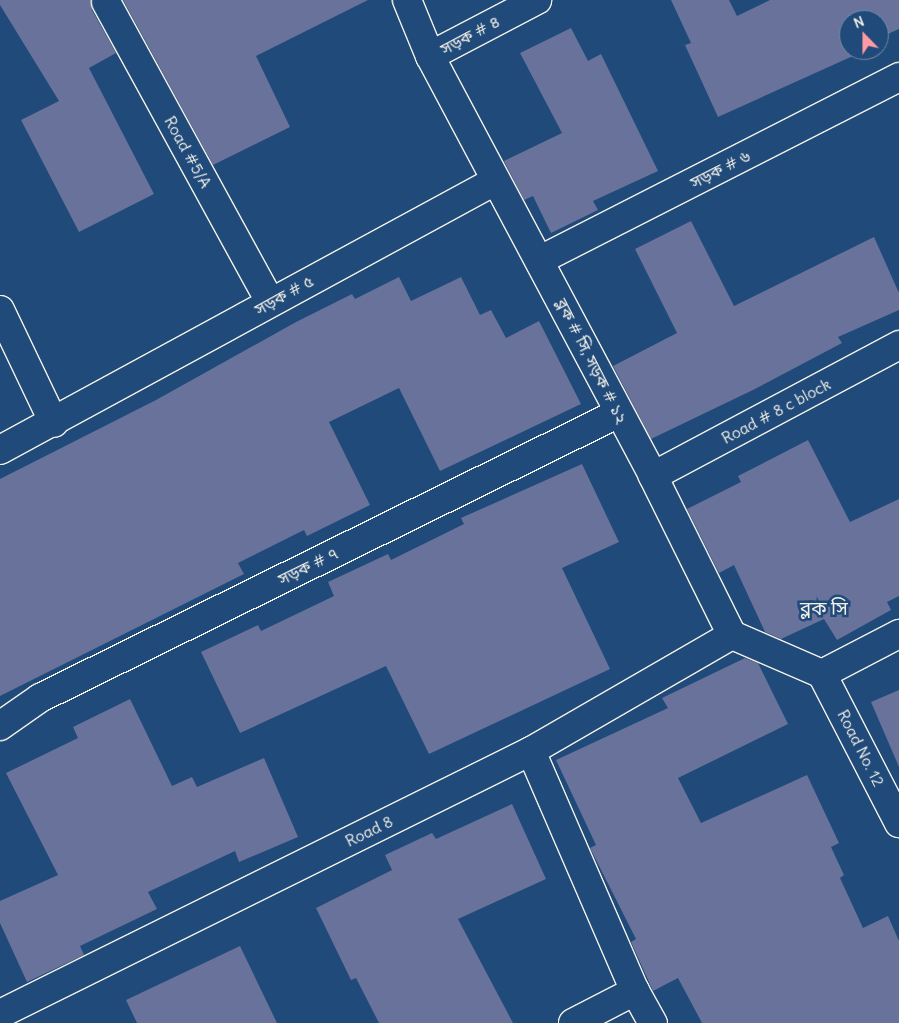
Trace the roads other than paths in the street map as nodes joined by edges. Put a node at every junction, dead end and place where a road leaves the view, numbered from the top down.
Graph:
1 (407, 0) edge
2 (537, 0) edge
3 (106, 2) dead end
4 (430, 56) junction
5 (899, 77) edge
6 (495, 180) junction
7 (540, 260) junction
8 (270, 302) junction
9 (0, 310) edge
10 (899, 346) edge
11 (619, 413) junction
12 (64, 417) junction
13 (0, 450) edge
14 (653, 476) junction
15 (732, 634) junction
16 (899, 634) edge
17 (822, 674) junction
18 (0, 726) edge
19 (531, 750) junction
20 (899, 823) edge
21 (635, 991) junction
22 (0, 1014) edge
23 (573, 1023) edge
24 (653, 1023) edge

1 - 4 street, ব্লক # সি, সড়ক # ১২
2 - 4 street, সড়ক # ৪
3 - 8 street, Road #5/A
4 - 6 street, ব্লক # সি, সড়ক # ১২
5 - 7 street, সড়ক # ৬
6 - 7 street, ব্লক # সি, সড়ক # ১২
6 - 8 street, সড়ক # ৫
7 - 11 street, ব্লক # সি, সড়ক # ১২
8 - 12 street, সড়ক # ৫
9 - 12 street
10 - 14 street, Road # 8 c block
11 - 14 street, ব্লক # সি, সড়ক # ১২
11 - 18 street, সড়ক # ৭
12 - 13 street, সড়ক # ৫
14 - 15 street, ব্লক # সি, সড়ক # ১২
15 - 17 street
15 - 19 street, Road 8
16 - 17 street
17 - 20 street, Road No. 12
19 - 21 street
19 - 22 street, Road 8
21 - 23 street
21 - 24 street

